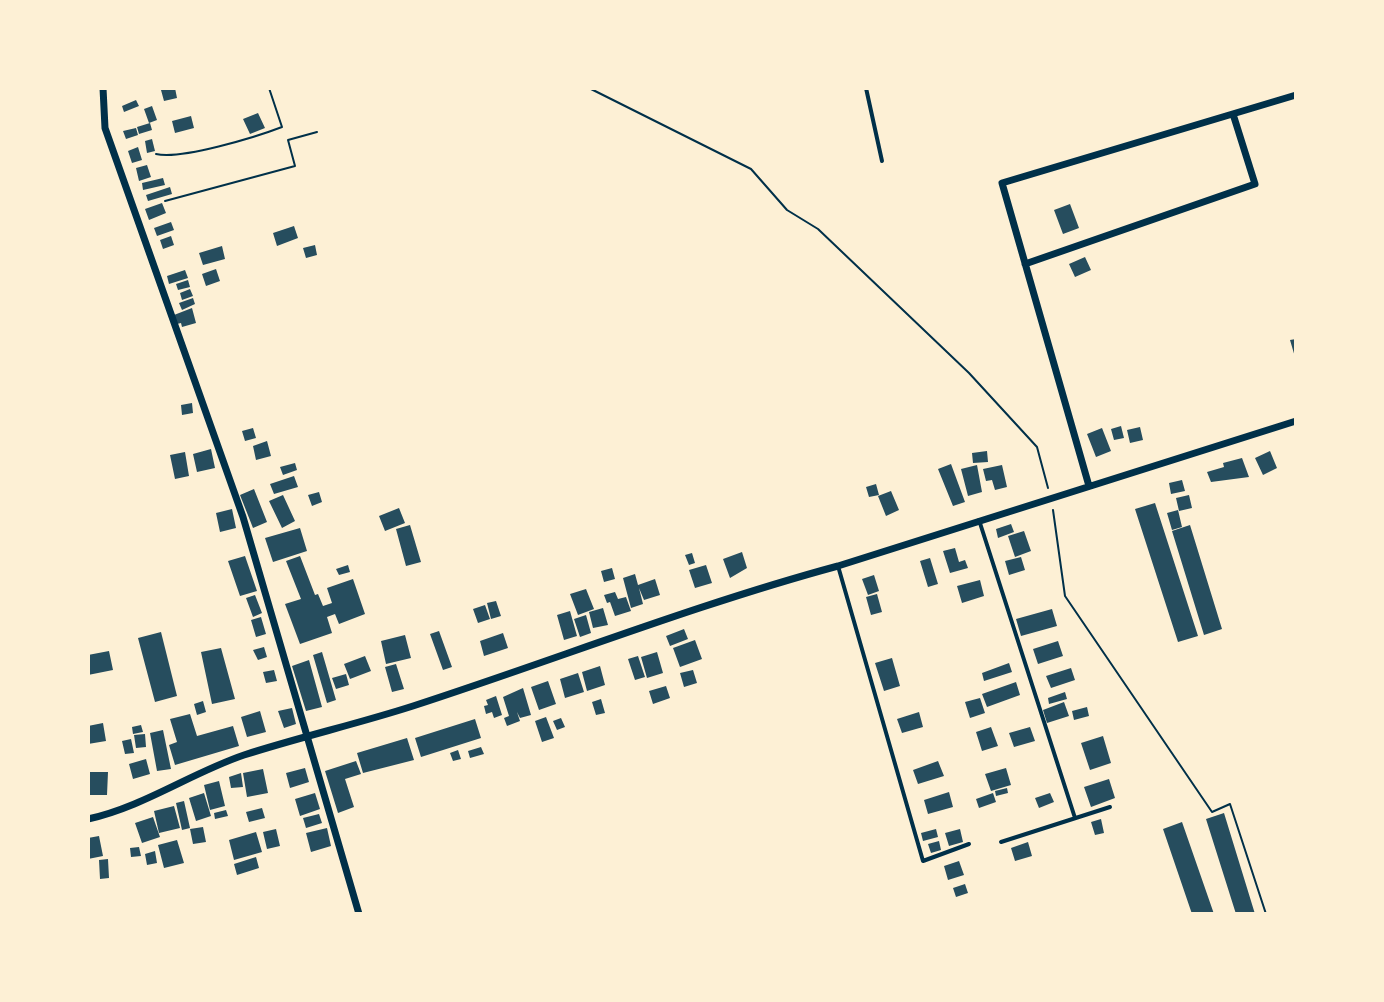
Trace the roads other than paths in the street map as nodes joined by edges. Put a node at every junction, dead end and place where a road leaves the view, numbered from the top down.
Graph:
1 (103, 88) edge
2 (866, 88) edge
3 (1296, 95) edge
4 (1233, 114) junction
5 (882, 161) dead end
6 (1025, 264) junction
7 (1296, 421) edge
8 (1089, 486) junction
9 (979, 520) junction
10 (838, 566) junction
11 (305, 737) junction
12 (1110, 807) dead end
13 (1075, 818) junction
14 (88, 819) edge
15 (1001, 842) dead end
16 (969, 844) dead end
17 (359, 914) edge

1 - 11 street
2 - 5 lane
3 - 4 street
4 - 6 street
4 - 6 street
6 - 8 street
7 - 8 street
8 - 9 street
9 - 10 street
9 - 13 lane
10 - 11 street
10 - 16 lane
11 - 14 street
11 - 17 street
12 - 13 lane
13 - 15 lane

